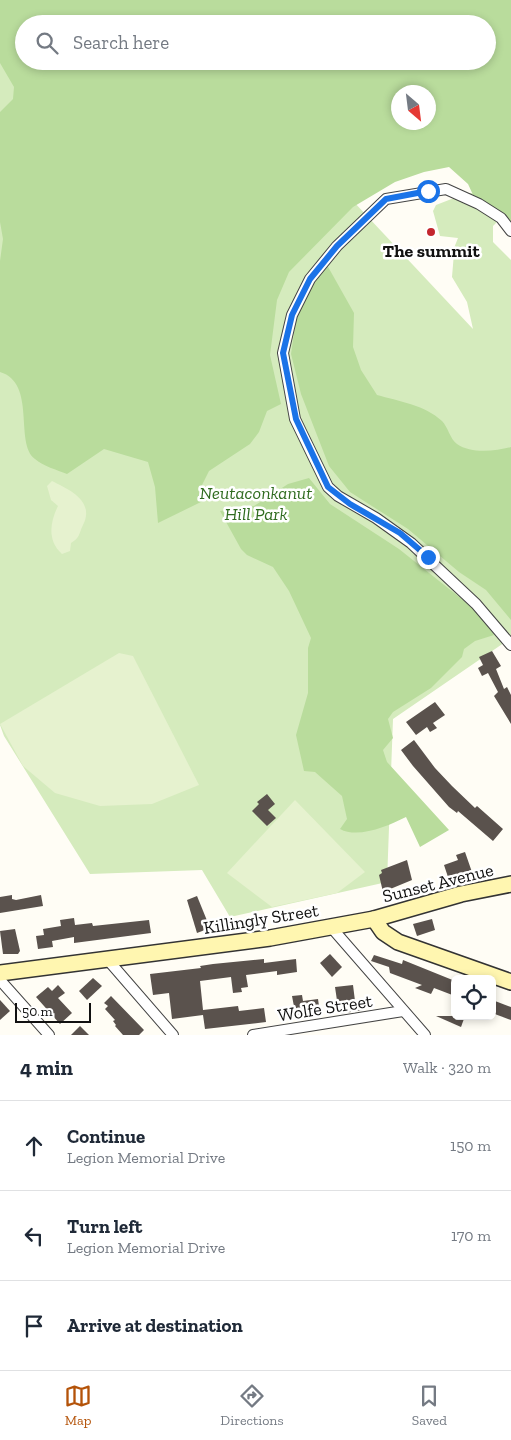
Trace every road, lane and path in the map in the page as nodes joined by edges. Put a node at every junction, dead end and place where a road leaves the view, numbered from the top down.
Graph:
1 (511, 231) edge
2 (511, 645) edge
3 (511, 884) edge
4 (374, 919) junction
5 (331, 927) junction
6 (108, 960) junction
7 (0, 973) edge
8 (0, 980) edge
9 (511, 982) edge
10 (403, 1011) junction
11 (302, 1032) edge
12 (49, 1035) edge
13 (173, 1035) edge
14 (253, 1035) edge
15 (425, 1035) edge

1 - 2 street
3 - 4 main road, Sunset Avenue
4 - 5 main road, Killingly Street
4 - 9 main road
5 - 6 main road, Killingly Street
5 - 10 street
6 - 7 main road, Killingly Street
6 - 13 street
8 - 12 street
10 - 11 street, Wolfe Street
10 - 15 street
11 - 14 street, Wolfe Street

